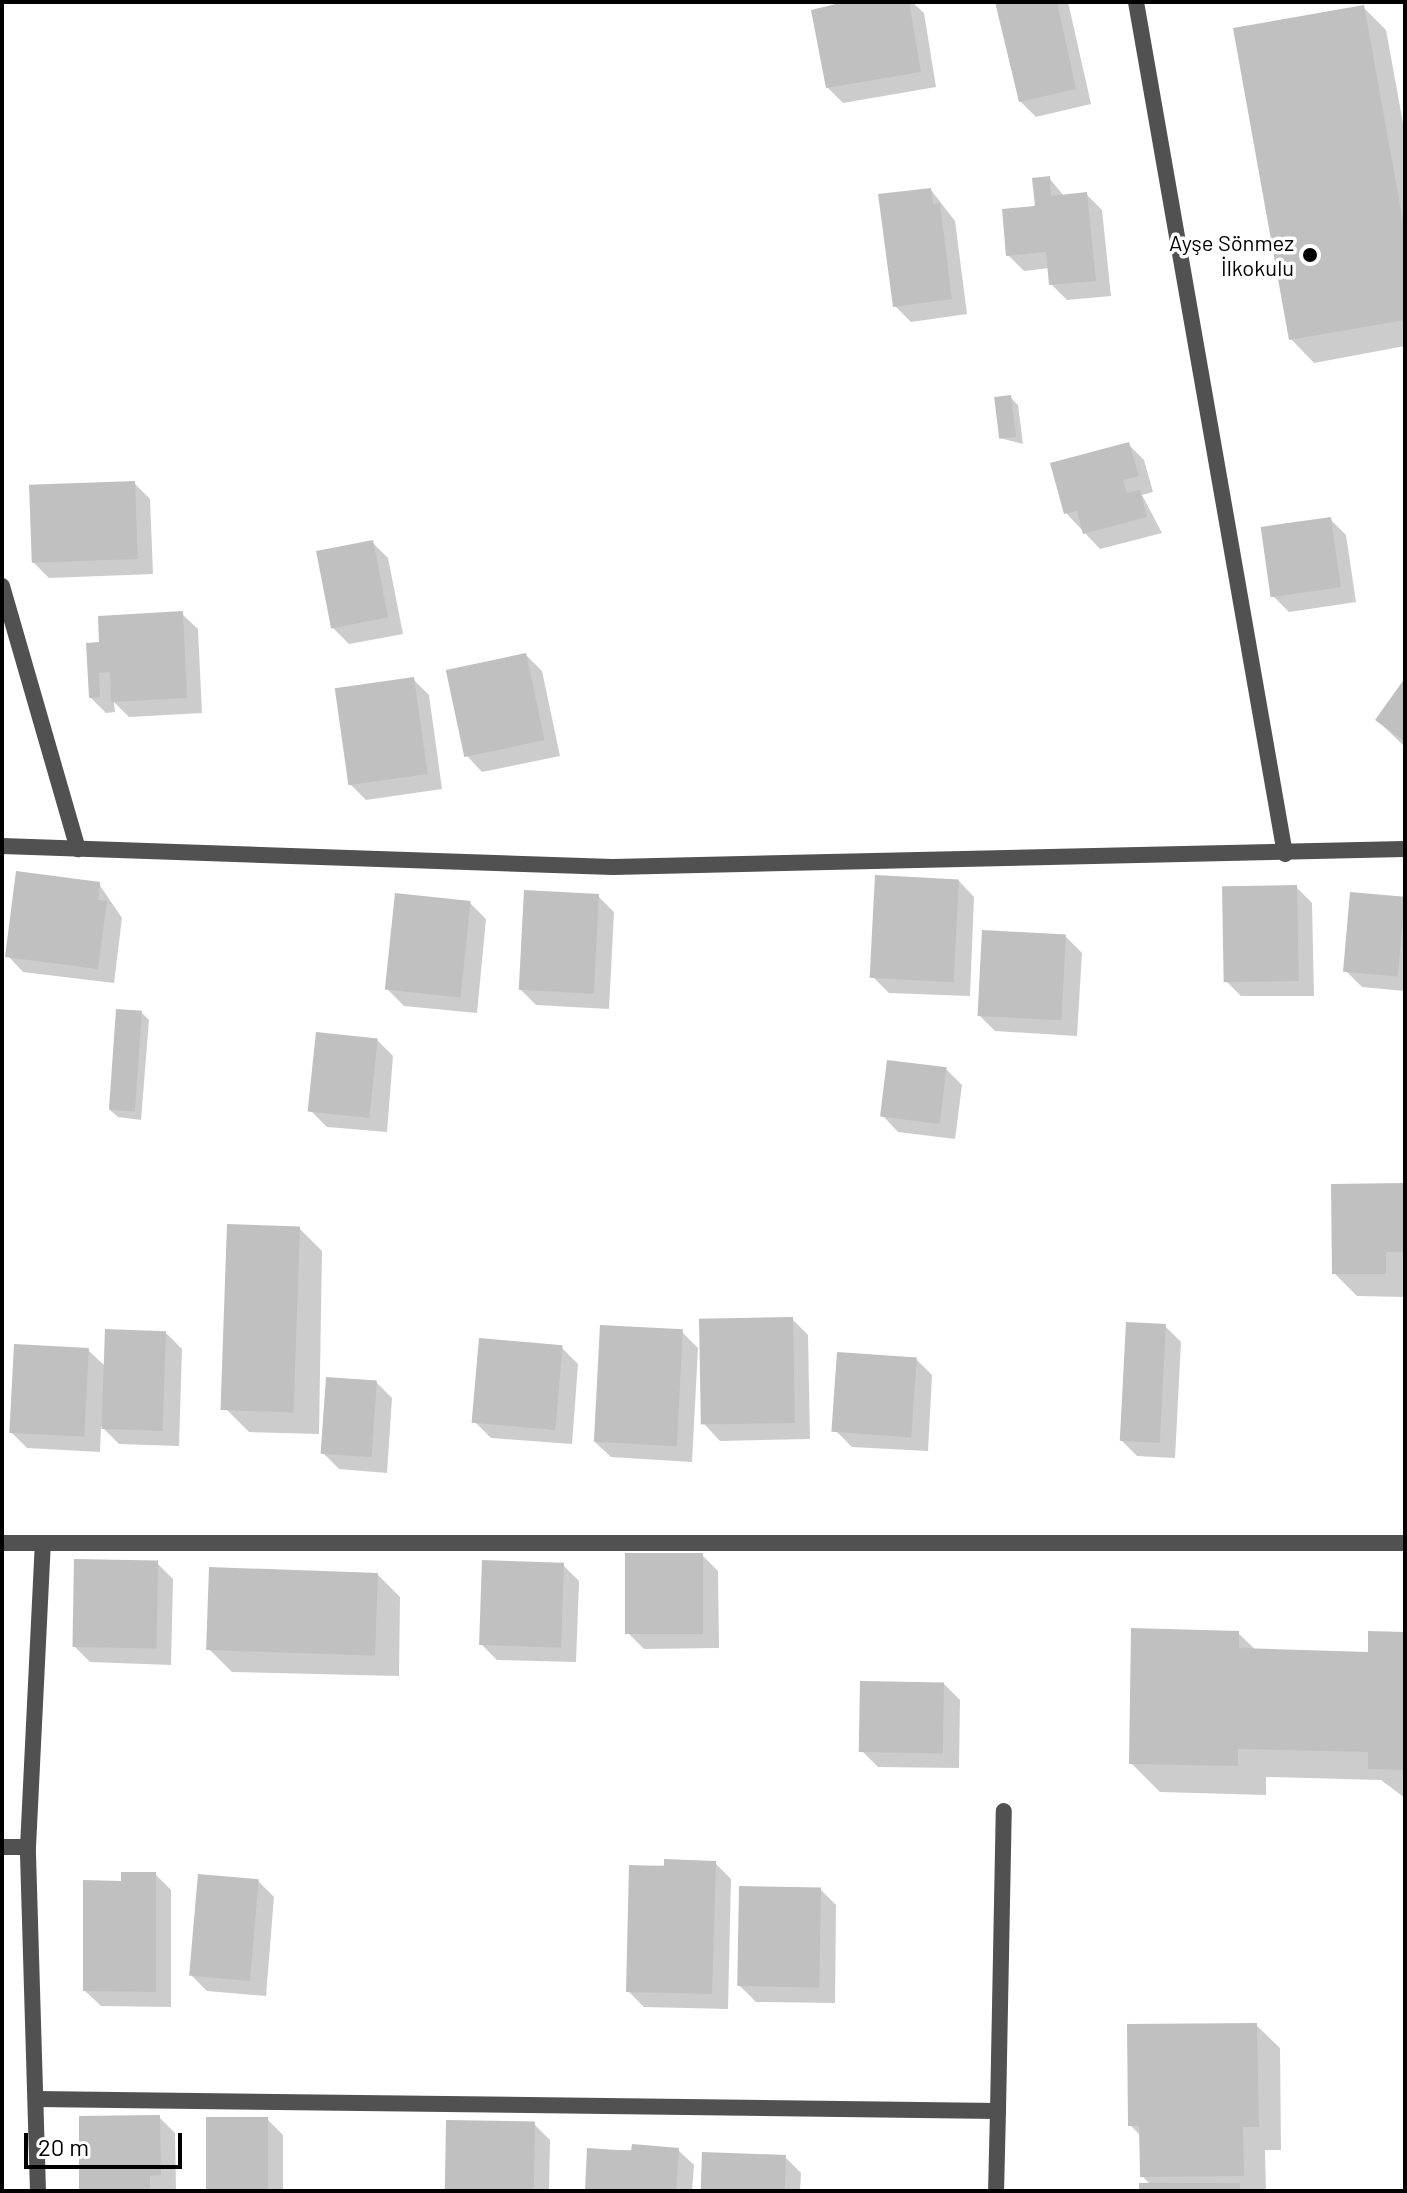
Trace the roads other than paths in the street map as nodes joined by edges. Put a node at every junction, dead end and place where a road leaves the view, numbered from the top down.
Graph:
1 (1136, 2) edge
2 (2, 586) edge
3 (2, 846) edge
4 (78, 849) junction
5 (1405, 849) edge
6 (1285, 854) junction
7 (2, 1543) edge
8 (1405, 1543) edge
9 (43, 1544) junction
10 (1004, 1811) dead end
11 (2, 1847) edge
12 (28, 1847) junction
13 (36, 2099) junction
14 (998, 2111) junction
15 (38, 2191) edge
16 (996, 2191) edge

1 - 6 street
2 - 4 street
3 - 4 street
4 - 6 street
5 - 6 street
7 - 9 street
8 - 9 street
9 - 12 street
10 - 14 street
11 - 12 street
12 - 13 street
13 - 14 street
13 - 15 street
14 - 16 street

